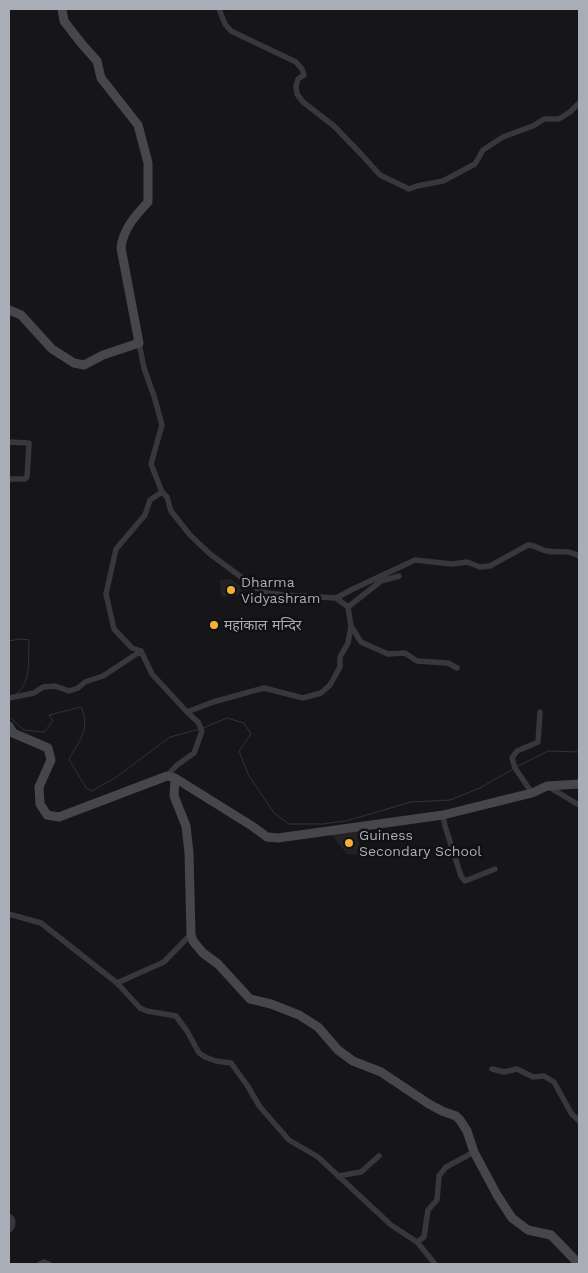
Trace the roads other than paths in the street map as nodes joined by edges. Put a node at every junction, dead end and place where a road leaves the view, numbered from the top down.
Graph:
1 (62, 9) edge
2 (219, 9) edge
3 (579, 103) edge
4 (9, 310) edge
5 (139, 342) junction
6 (9, 442) edge
7 (9, 479) edge
8 (162, 492) junction
9 (579, 556) edge
10 (399, 576) dead end
11 (336, 598) junction
12 (348, 607) junction
13 (351, 626) junction
14 (141, 651) junction
15 (457, 668) dead end
16 (12, 698) edge
17 (187, 712) junction
18 (540, 712) dead end
19 (9, 726) edge
20 (171, 777) junction
21 (579, 784) edge
22 (547, 786) junction
23 (532, 793) junction
24 (579, 805) edge
25 (443, 815) junction
26 (495, 869) dead end
27 (9, 914) edge
28 (191, 934) junction
29 (118, 983) junction
30 (492, 1069) dead end
31 (579, 1121) edge
32 (474, 1152) junction
33 (379, 1156) dead end
34 (338, 1176) junction
35 (9, 1216) edge
36 (9, 1230) edge
37 (417, 1242) junction
38 (40, 1264) edge
39 (49, 1264) edge
40 (435, 1264) edge
41 (579, 1264) edge

1 - 5 street
2 - 3 street
4 - 5 street
5 - 8 street
6 - 7 street
8 - 11 street
8 - 14 street
9 - 11 street
10 - 12 street
11 - 12 street
12 - 13 street
13 - 15 street
13 - 17 street
14 - 16 street
14 - 17 street
17 - 20 street
18 - 23 street
19 - 20 street
20 - 25 street
20 - 28 street
21 - 22 street
22 - 23 street
22 - 24 street
23 - 25 street
25 - 26 street
27 - 29 street
28 - 29 street
28 - 32 street
29 - 34 street
30 - 31 street
32 - 37 street
32 - 41 street
33 - 34 street
34 - 37 street
35 - 36 street
37 - 40 street
38 - 39 street

